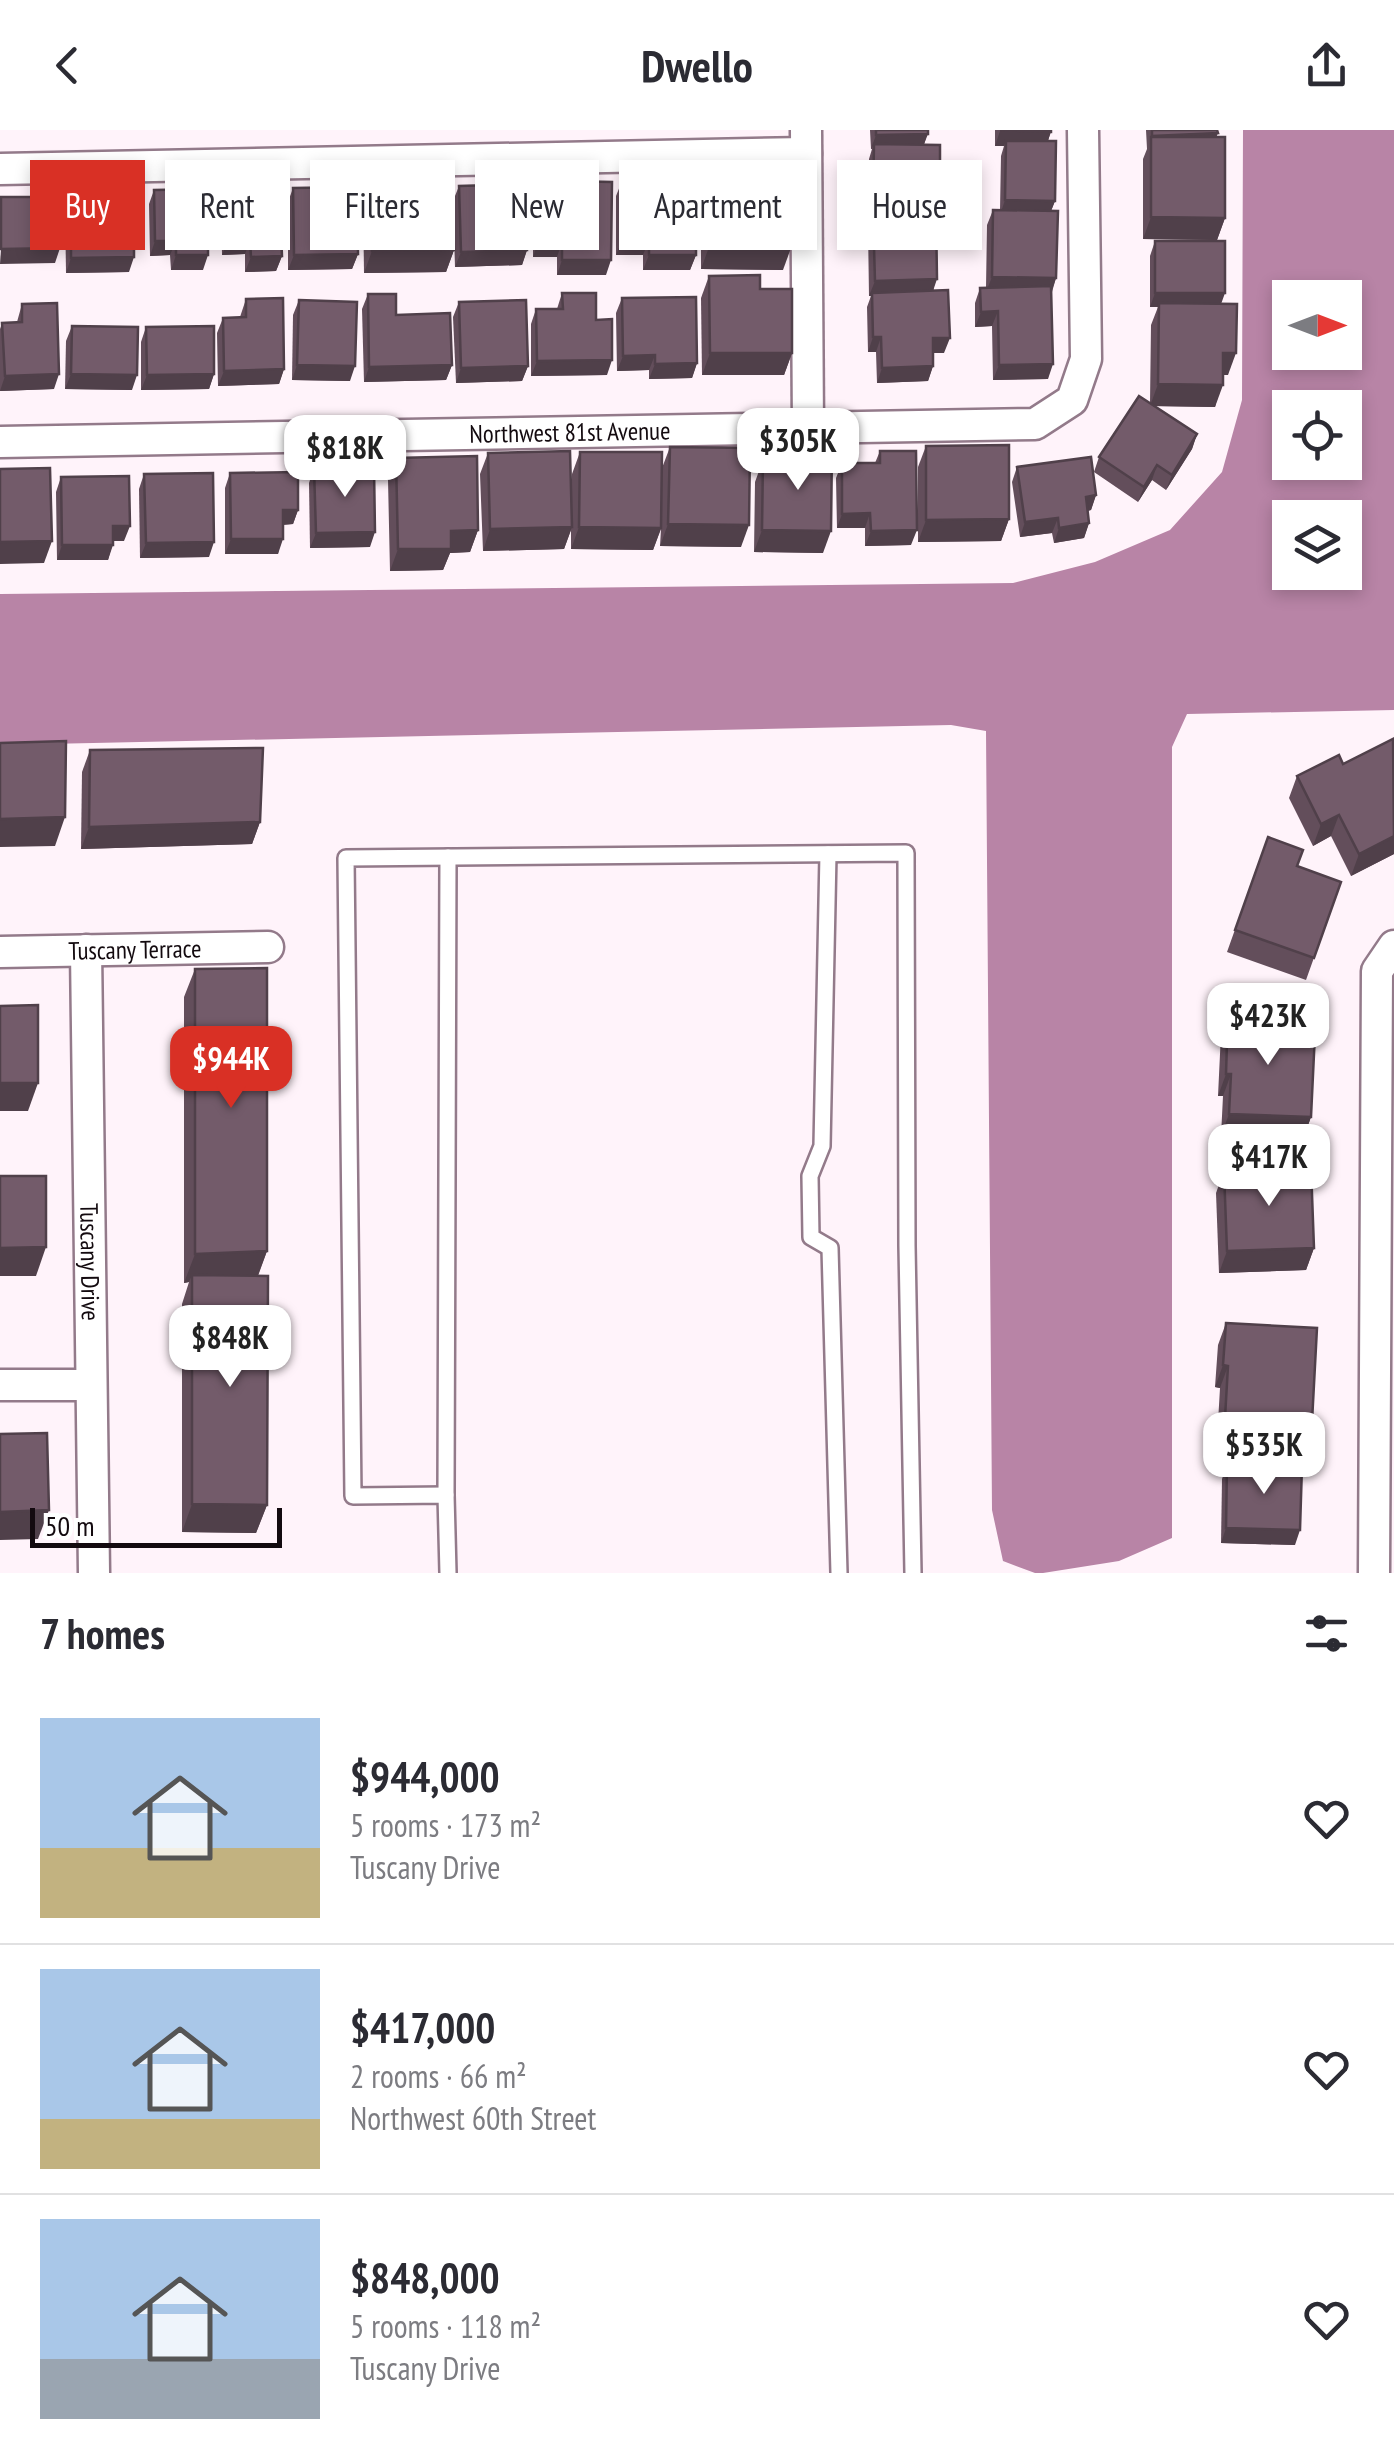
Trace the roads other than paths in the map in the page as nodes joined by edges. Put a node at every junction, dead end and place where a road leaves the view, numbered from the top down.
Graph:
1 (1083, 130) edge
2 (806, 142) edge
3 (0, 169) edge
4 (808, 427) junction
5 (0, 442) edge
6 (828, 854) junction
7 (448, 857) junction
8 (1394, 946) edge
9 (268, 948) dead end
10 (86, 950) junction
11 (0, 952) edge
12 (92, 1384) junction
13 (0, 1385) edge
14 (446, 1494) junction
15 (94, 1573) edge
16 (448, 1573) edge
17 (839, 1573) edge
18 (913, 1573) edge
19 (1374, 1573) edge

1 - 4 street, Northwest 81st Avenue
2 - 3 street
2 - 4 street
4 - 5 street, Northwest 81st Avenue
6 - 7 lane
6 - 17 lane
6 - 18 lane
7 - 14 lane
7 - 14 lane
8 - 19 street
9 - 10 street, Tuscany Terrace
10 - 11 street, Tuscany Terrace
10 - 12 street, Tuscany Drive
12 - 13 street
12 - 15 street, Tuscany Drive
14 - 16 lane

